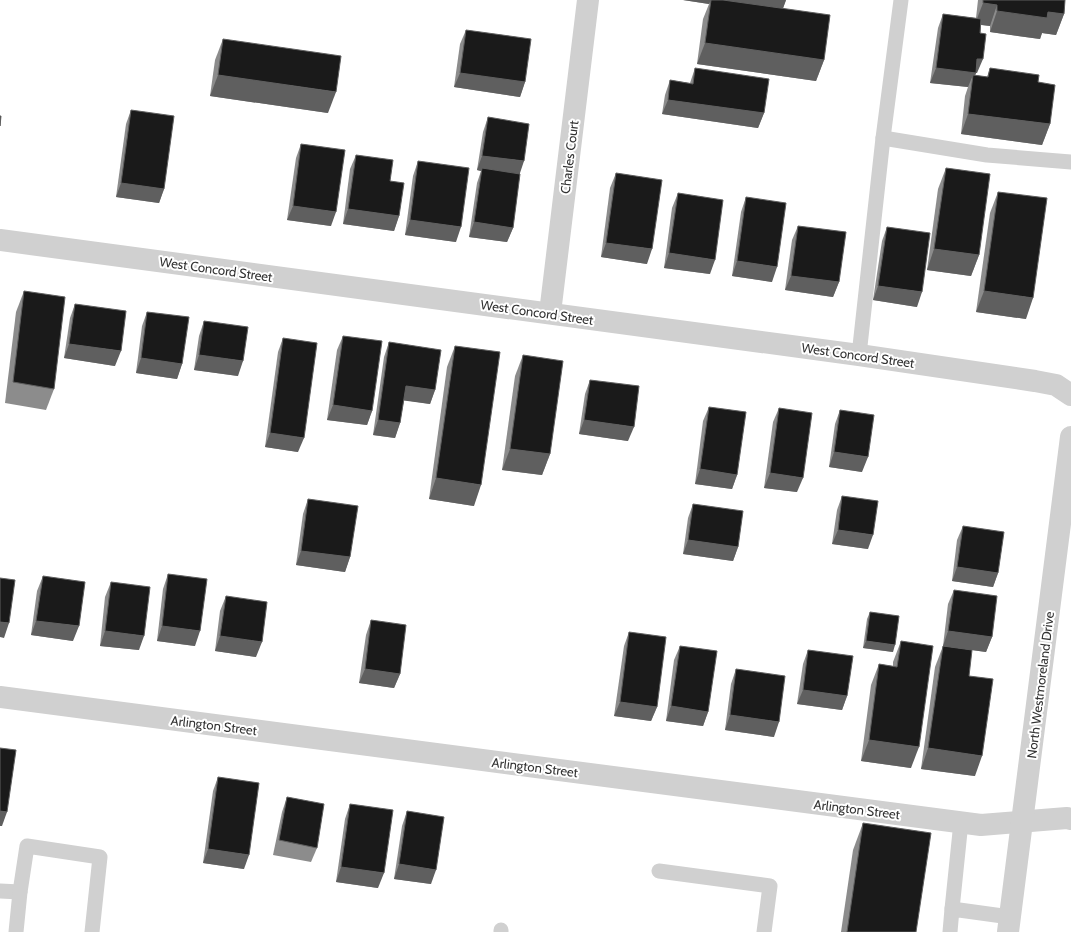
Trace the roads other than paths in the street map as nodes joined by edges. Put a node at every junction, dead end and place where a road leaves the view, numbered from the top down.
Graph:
1 (588, 0) edge
2 (901, 0) edge
3 (883, 138) junction
4 (1071, 162) edge
5 (0, 240) edge
6 (550, 313) junction
7 (859, 355) junction
8 (1071, 395) edge
9 (1071, 437) edge
10 (0, 697) edge
11 (1071, 819) edge
12 (961, 822) junction
13 (1023, 822) junction
14 (659, 871) dead end
15 (0, 890) edge
16 (20, 892) junction
17 (952, 909) junction
18 (1009, 925) edge
19 (16, 932) edge
20 (92, 932) edge
21 (764, 932) edge
22 (950, 932) edge

1 - 6 street, Charles Court
2 - 3 lane
3 - 4 lane
3 - 7 lane
5 - 6 street, West Concord Street
6 - 7 street, West Concord Street
7 - 8 street, West Concord Street
9 - 13 street, North Westmoreland Drive
10 - 12 street, Arlington Street
11 - 13 street, Arlington Street
12 - 13 street, Arlington Street
12 - 17 lane
13 - 18 street, North Westmoreland Drive
14 - 21 lane
15 - 16 lane
16 - 19 lane
16 - 20 lane
17 - 18 lane
17 - 22 lane

